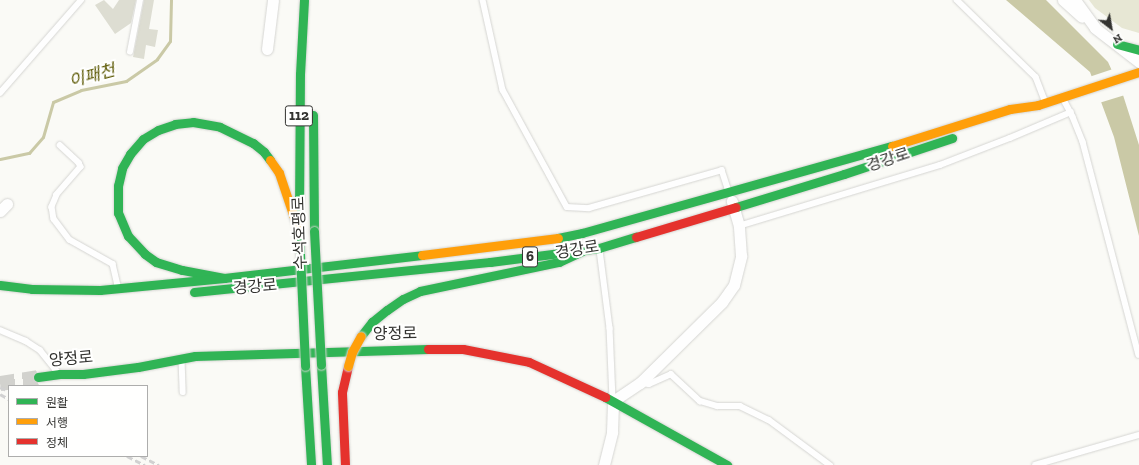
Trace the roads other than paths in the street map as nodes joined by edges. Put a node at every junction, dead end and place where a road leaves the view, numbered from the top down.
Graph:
1 (81, 0) edge
2 (140, 0) edge
3 (273, 0) edge
4 (304, 0) edge
5 (483, 0) edge
6 (957, 0) edge
7 (1063, 0) edge
8 (1075, 0) edge
9 (1095, 28) junction
10 (1117, 44) junction
11 (267, 49) dead end
12 (1139, 50) edge
13 (130, 52) dead end
14 (1139, 62) edge
15 (1139, 72) edge
16 (0, 93) edge
17 (1066, 95) junction
18 (1042, 103) junction
19 (313, 107) dead end
20 (1071, 112) junction
21 (1005, 121) dead end
22 (961, 135) dead end
23 (60, 145) dead end
24 (729, 193) junction
25 (734, 208) junction
26 (739, 226) junction
27 (298, 232) junction
28 (599, 248) junction
29 (583, 250) junction
30 (224, 278) junction
31 (0, 285) edge
32 (119, 288) junction
33 (184, 293) dead end
34 (129, 297) dead end
35 (78, 299) dead end
36 (0, 330) edge
37 (1139, 355) edge
38 (182, 358) junction
39 (60, 374) junction
40 (38, 377) tunnel mouth
41 (640, 383) junction
42 (183, 392) dead end
43 (613, 401) junction
44 (1139, 435) edge
45 (311, 465) edge
46 (327, 465) edge
47 (344, 465) edge
48 (604, 465) edge
49 (727, 465) edge
50 (830, 465) edge
51 (1035, 465) edge

1 - 16 lane
2 - 13 lane
3 - 11 street
4 - 27 main road, 수석호평로 / 112
5 - 24 lane
6 - 18 lane
7 - 9 street
8 - 9 street
9 - 10 street
10 - 12 main road
10 - 14 street
15 - 17 main road, 경강로 / 6
17 - 18 main road, 경강로 / 6
17 - 20 lane
18 - 21 main road, 경강로 / 6
18 - 24 main road, 경강로 / 6
19 - 46 main road, 수석호평로 / 112, bridge
20 - 26 lane
20 - 37 lane
22 - 25 main road, 경강로 / 6
23 - 32 lane
24 - 25 street
24 - 30 main road, 경강로 / 6
25 - 26 street
25 - 28 main road, 경강로 / 6
26 - 41 street
27 - 30 main road
27 - 45 main road, 수석호평로 / 112, bridge
28 - 29 main road, 경강로 / 6
28 - 43 lane
29 - 33 main road, 경강로 / 6
29 - 47 main road, bridge
30 - 32 main road, 경강로 / 6
31 - 32 main road, 경강로 / 6
34 - 35 main road
36 - 39 lane
38 - 39 main road, 양정로
38 - 42 lane
38 - 43 main road, 양정로
39 - 40 main road, 양정로
41 - 43 street
41 - 50 lane
43 - 48 street
43 - 49 main road, 양정로
44 - 51 lane

